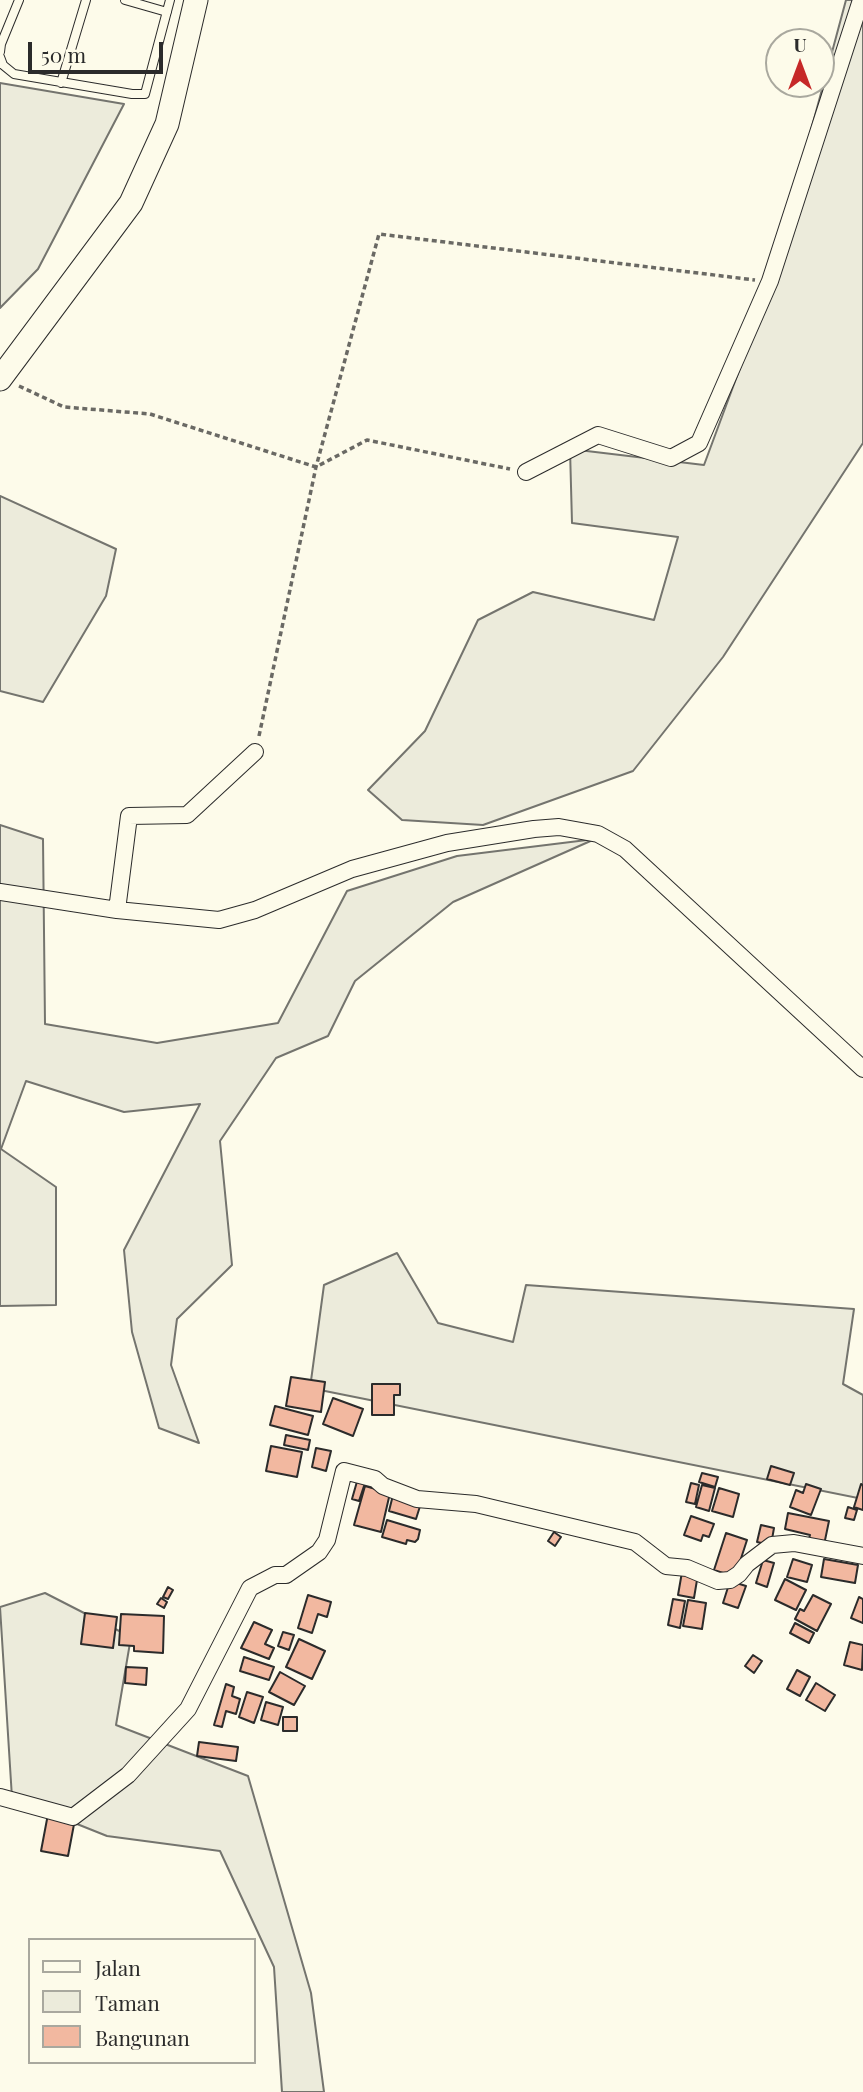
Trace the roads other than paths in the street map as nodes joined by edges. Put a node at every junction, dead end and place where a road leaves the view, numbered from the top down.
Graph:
1 (19, 0) edge
2 (86, 0) edge
3 (125, 0) edge
4 (170, 0) edge
5 (196, 0) edge
6 (861, 0) edge
7 (167, 12) junction
8 (0, 55) edge
9 (61, 83) junction
10 (1, 378) edge
11 (526, 472) road end
12 (256, 752) road end
13 (0, 892) edge
14 (117, 910) junction
15 (863, 1069) edge
16 (863, 1556) edge
17 (0, 1797) edge

1 - 8 lane
2 - 9 lane
3 - 7 lane
4 - 7 lane
5 - 10 main road
6 - 11 street
7 - 9 lane
8 - 9 lane
12 - 14 street
13 - 14 street
14 - 15 street
16 - 17 street

